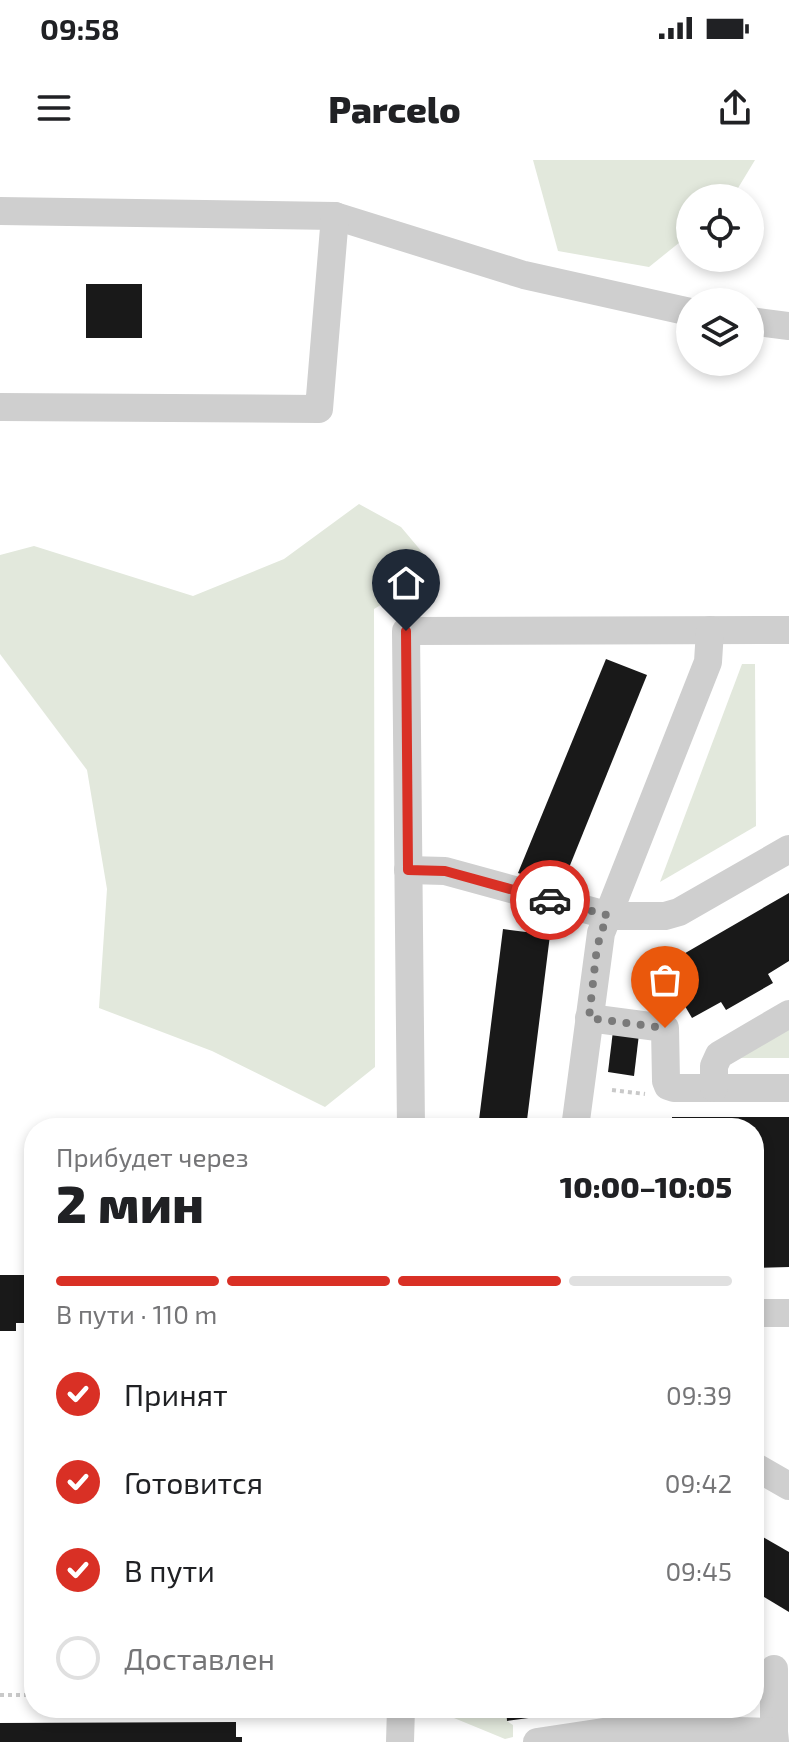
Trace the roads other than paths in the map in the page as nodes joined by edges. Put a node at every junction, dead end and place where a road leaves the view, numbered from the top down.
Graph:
1 (0, 211) edge
2 (335, 216) junction
3 (676, 309) edge
4 (764, 323) edge
5 (789, 326) edge
6 (0, 407) edge
7 (710, 630) junction
8 (789, 630) edge
9 (789, 849) edge
10 (408, 870) junction
11 (607, 915) junction
12 (789, 1014) edge
13 (589, 1018) junction
14 (714, 1088) junction
15 (789, 1088) edge
16 (411, 1118) edge
17 (576, 1118) edge
18 (764, 1313) edge
19 (789, 1313) edge
20 (764, 1472) edge
21 (789, 1486) edge
22 (774, 1669) dead end
23 (401, 1718) edge
24 (612, 1727) edge
25 (775, 1737) edge
26 (400, 1742) edge
27 (537, 1742) edge

1 - 2 street
2 - 3 street
2 - 6 street
4 - 5 street
7 - 8 street
7 - 10 street
7 - 11 street
9 - 11 street
10 - 11 street
10 - 16 street
11 - 13 street
12 - 14 street
13 - 14 street
13 - 17 street
14 - 15 street
18 - 19 street
20 - 21 street
22 - 25 street
23 - 26 street
24 - 25 street
24 - 27 street

